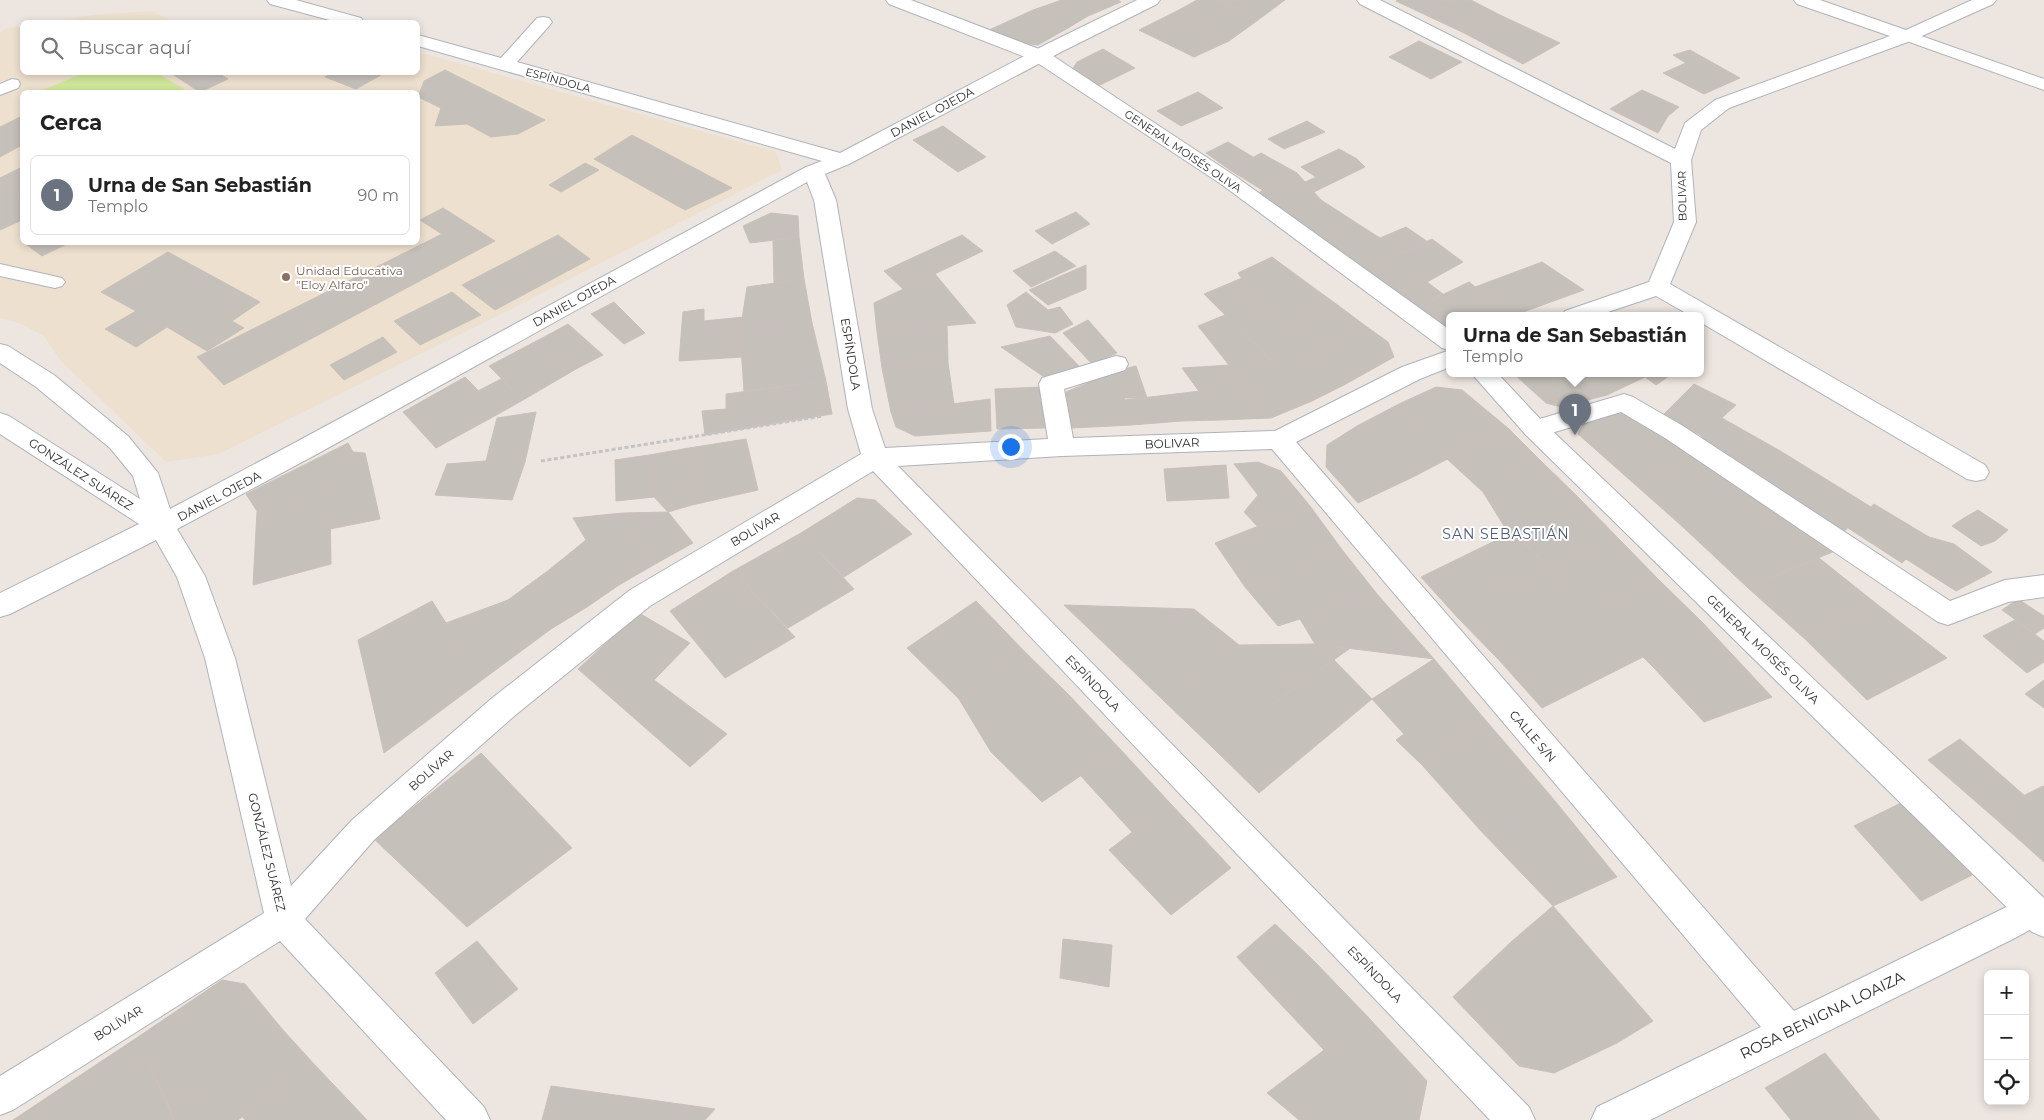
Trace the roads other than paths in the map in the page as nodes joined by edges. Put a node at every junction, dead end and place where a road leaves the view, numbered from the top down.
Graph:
1 (276, 0) edge
2 (895, 0) edge
3 (1151, 0) edge
4 (1366, 0) edge
5 (1803, 0) edge
6 (1987, 0) edge
7 (348, 20) edge
8 (543, 22) dead end
9 (1907, 36) junction
10 (420, 41) edge
11 (1040, 56) junction
12 (504, 65) junction
13 (2044, 85) edge
14 (842, 160) junction
15 (1681, 160) junction
16 (813, 171) junction
17 (0, 270) edge
18 (55, 282) dead end
19 (1658, 287) junction
20 (1584, 312) edge
21 (1701, 312) edge
22 (1704, 314) edge
23 (1446, 339) edge
24 (0, 352) edge
25 (1446, 360) edge
26 (1116, 364) dead end
27 (1487, 377) edge
28 (0, 422) edge
29 (1535, 429) junction
30 (1279, 440) junction
31 (1062, 447) junction
32 (874, 458) junction
33 (1976, 472) dead end
34 (162, 526) junction
35 (2044, 586) edge
36 (0, 606) edge
37 (2039, 916) edge
38 (283, 920) junction
39 (1788, 1032) junction
40 (0, 1097) edge
41 (471, 1120) edge
42 (1516, 1120) edge
43 (1610, 1120) edge

1 - 7 street
2 - 11 street, GENERAL MOISÉS OLIVA
3 - 11 street, DANIEL OJEDA
4 - 15 street
5 - 9 street
6 - 9 street, BOLIVAR
8 - 12 street
9 - 13 lane
9 - 15 street, BOLIVAR
10 - 12 street, ESPÍNDOLA
11 - 14 street, DANIEL OJEDA
11 - 23 street, GENERAL MOISÉS OLIVA
12 - 14 street, ESPÍNDOLA
14 - 16 street, DANIEL OJEDA
15 - 19 street, BOLIVAR
16 - 32 street, ESPÍNDOLA
16 - 34 street, DANIEL OJEDA
17 - 18 lane
19 - 20 street
19 - 21 street
22 - 33 street
24 - 34 street, GONZÁLEZ SUÁREZ
25 - 30 street, BOLIVAR
26 - 31 street
27 - 29 street, GENERAL MOISÉS OLIVA
28 - 34 street, GONZÁLEZ SUÁREZ
29 - 35 street
29 - 37 street, GENERAL MOISÉS OLIVA
30 - 31 street, BOLIVAR
30 - 39 street, CALLE S/N
31 - 32 street, BOLIVAR
32 - 38 street, BOLÍVAR
32 - 42 street, ESPÍNDOLA
34 - 36 street, DANIEL OJEDA
34 - 38 street, GONZÁLEZ SUÁREZ
37 - 39 street, ROSA BENIGNA LOAIZA
38 - 40 street, BOLÍVAR
38 - 41 street, GONZÁLEZ SUÁREZ
39 - 43 street, ROSA BENIGNA LOAIZA

